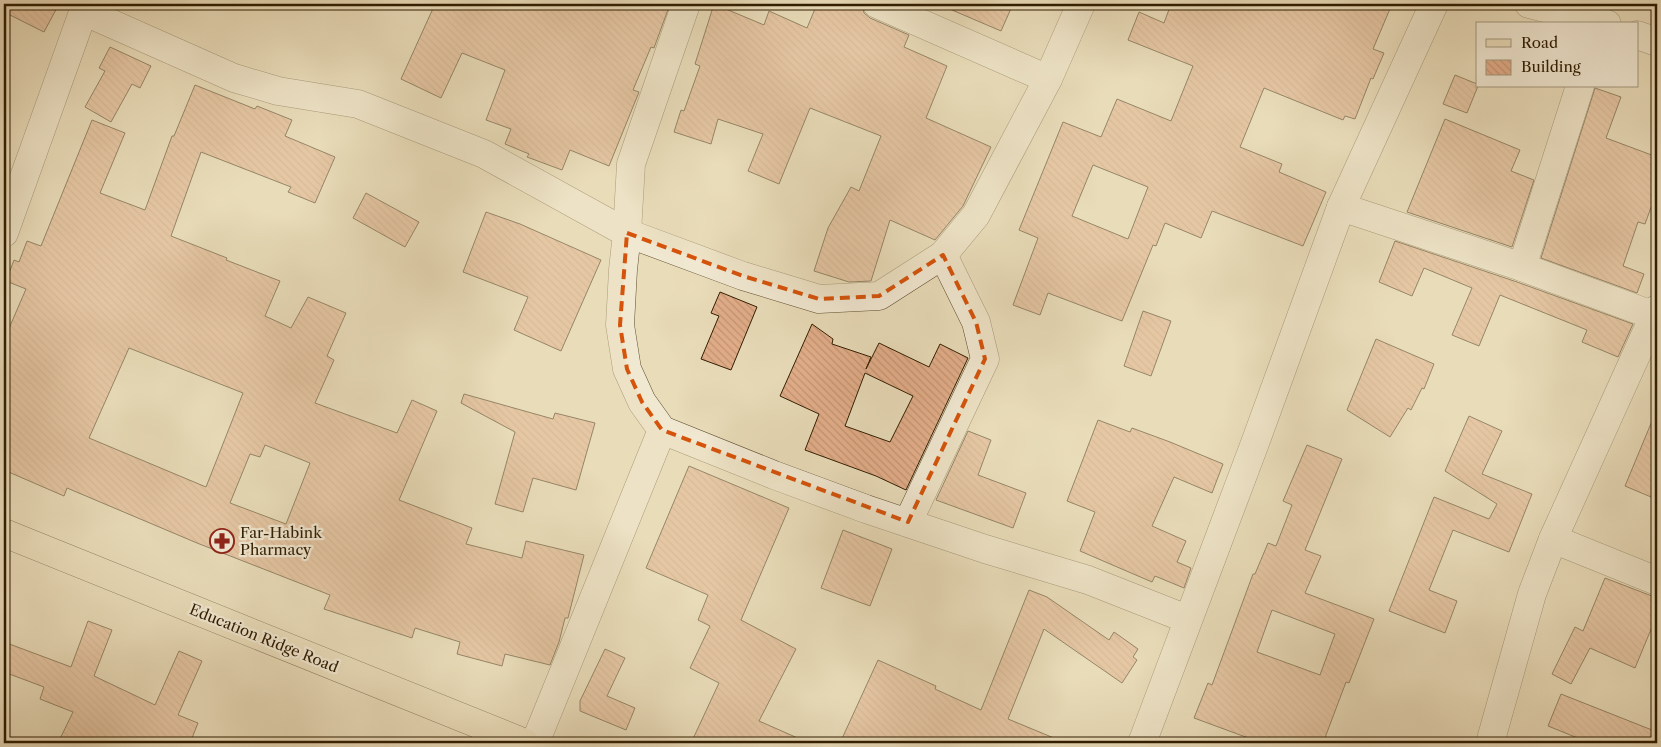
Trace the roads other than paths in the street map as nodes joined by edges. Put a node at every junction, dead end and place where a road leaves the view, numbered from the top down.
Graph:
1 (686, 4) edge
2 (877, 4) edge
3 (1081, 4) edge
4 (1434, 4) edge
5 (1529, 4) edge
6 (85, 7) edge
7 (1600, 22) edge
8 (1638, 35) edge
9 (1657, 42) edge
10 (1048, 79) junction
11 (1579, 88) edge
12 (1341, 207) junction
13 (4, 233) edge
14 (627, 233) junction
15 (943, 255) junction
16 (1522, 267) junction
17 (1656, 313) edge
18 (662, 430) junction
19 (908, 522) junction
20 (4, 533) edge
21 (1552, 539) junction
22 (1657, 582) edge
23 (1188, 619) junction
24 (525, 743) edge
25 (535, 743) edge
26 (1142, 743) edge
27 (1490, 743) edge

1 - 14 street
2 - 10 street
3 - 10 street
4 - 12 street
5 - 7 street
6 - 13 street
6 - 14 street
8 - 9 street
10 - 15 street
11 - 16 street
12 - 16 street
12 - 23 street
14 - 15 street
14 - 18 street
15 - 19 street
16 - 17 street
17 - 21 street
18 - 19 street
18 - 25 street
19 - 23 street
20 - 24 main road, Education Ridge Road
21 - 22 street
21 - 27 street
23 - 26 street

